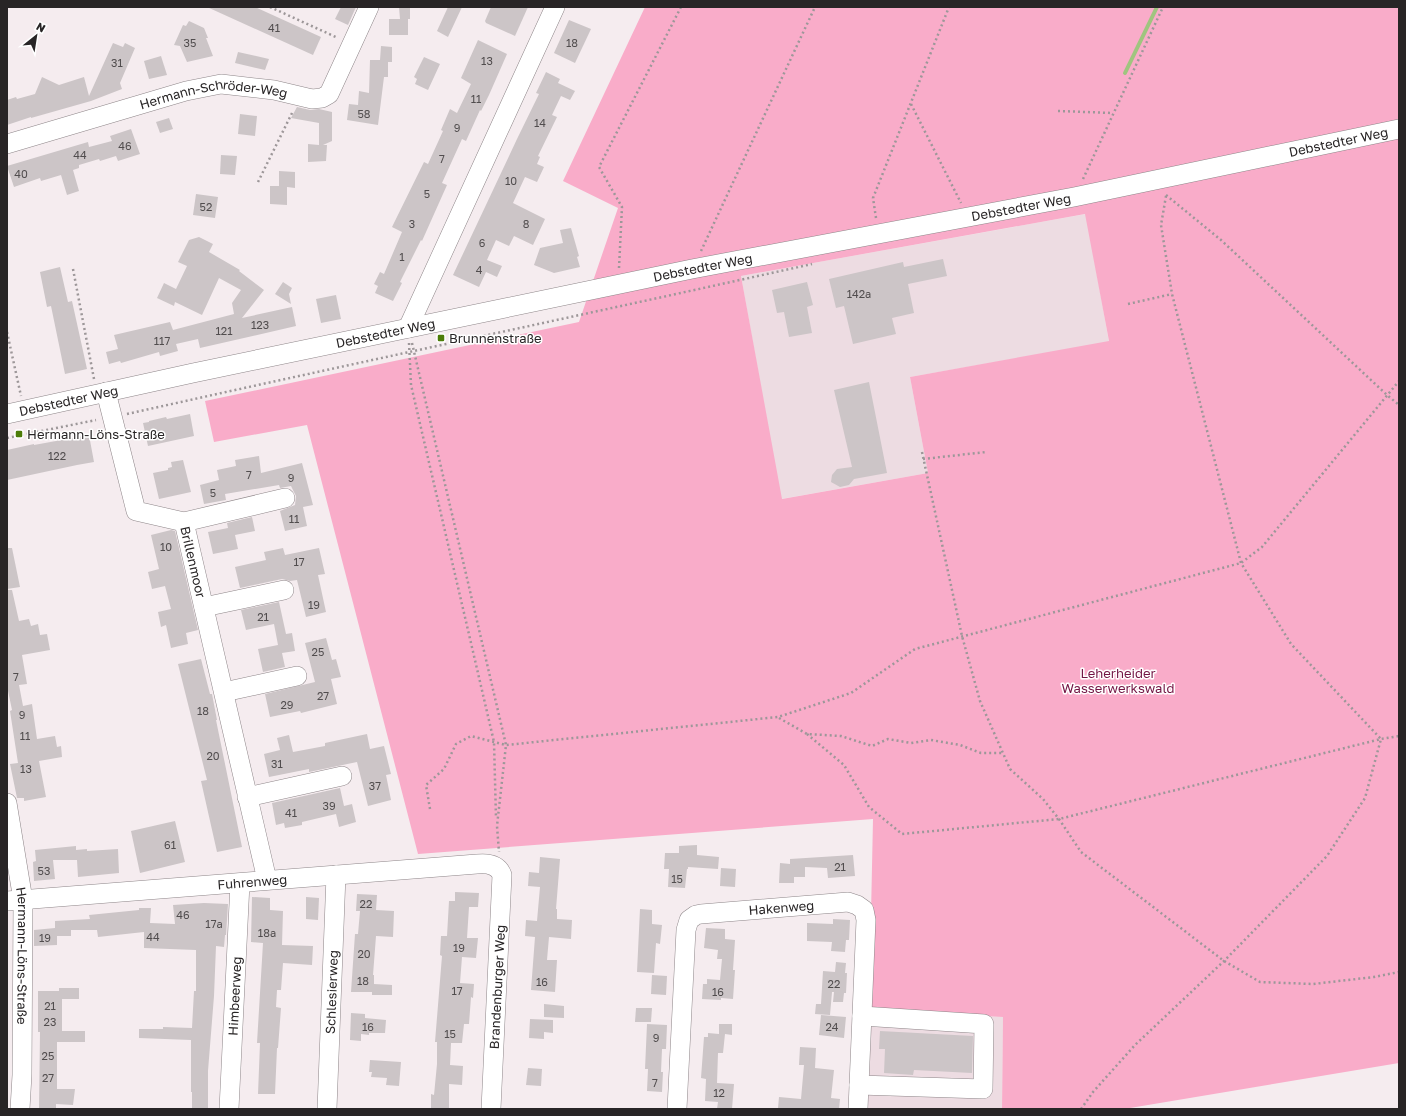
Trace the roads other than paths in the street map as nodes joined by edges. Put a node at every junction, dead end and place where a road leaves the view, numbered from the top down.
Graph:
1 (369, 7) edge
2 (555, 7) edge
3 (1399, 129) edge
4 (7, 144) edge
5 (408, 328) junction
6 (102, 393) junction
7 (16, 412) edge
8 (284, 498) dead end
9 (184, 522) junction
10 (284, 590) dead end
11 (204, 607) junction
12 (297, 676) dead end
13 (224, 692) junction
14 (342, 776) dead end
15 (247, 796) junction
16 (7, 803) edge
17 (496, 866) joint
18 (336, 875) junction
19 (267, 880) junction
20 (240, 883) junction
21 (15, 900) edge
22 (862, 1016) junction
23 (859, 1085) junction
24 (20, 1109) edge
25 (229, 1109) edge
26 (327, 1109) edge
27 (492, 1109) edge
28 (677, 1109) edge
29 (858, 1109) edge

1 - 4 street, Hermann-Schröder-Weg
2 - 5 street
3 - 5 street, Debstedter Weg
5 - 6 street, Debstedter Weg
6 - 7 street, Debstedter Weg
6 - 9 street, Brillenmoor
8 - 9 street
9 - 11 street, Brillenmoor
10 - 11 street, Brillenmoor
11 - 13 street, Brillenmoor
12 - 13 street
13 - 15 street, Brillenmoor
14 - 15 street
15 - 19 street, Brillenmoor
16 - 21 street, Hermann-Löns-Straße
17 - 18 street, Fuhrenweg
17 - 27 street, Brandenburger Weg
18 - 19 street, Fuhrenweg
18 - 26 street, Schlesierweg
19 - 20 street, Fuhrenweg
20 - 21 street, Fuhrenweg
20 - 25 street, Himbeerweg
21 - 24 street, Hermann-Löns-Straße
22 - 23 street, Hakenweg
22 - 23 street
22 - 28 street, Hakenweg
23 - 29 street, Hakenweg

